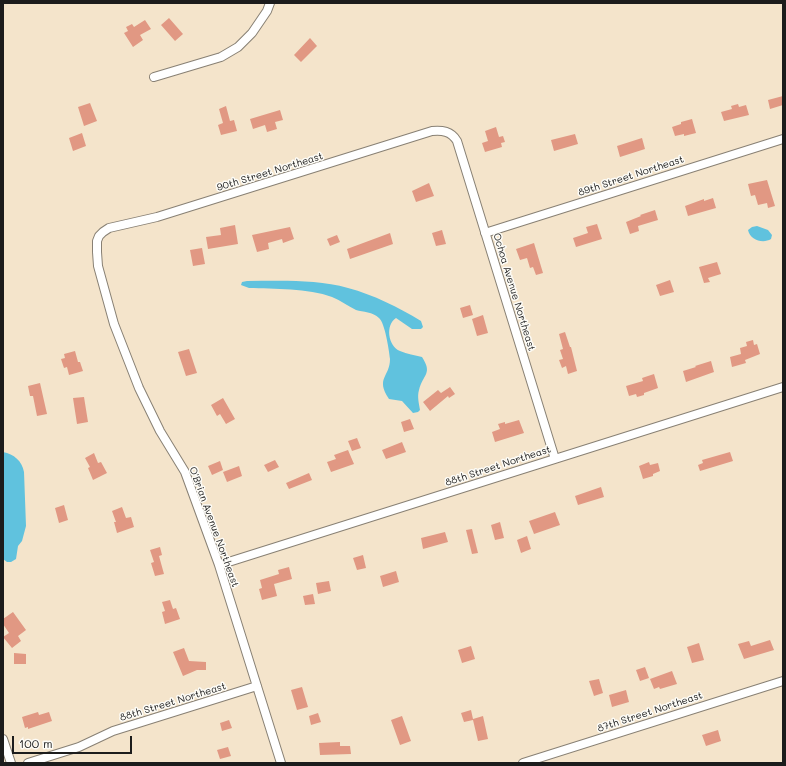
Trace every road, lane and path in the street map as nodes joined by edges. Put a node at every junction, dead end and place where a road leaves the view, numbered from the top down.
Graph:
1 (270, 3) edge
2 (154, 77) dead end
3 (450, 133) joint
4 (783, 139) edge
5 (485, 233) junction
6 (98, 236) joint
7 (783, 387) edge
8 (555, 459) junction
9 (219, 565) junction
10 (783, 681) edge
11 (257, 686) junction
12 (3, 739) edge
13 (12, 763) edge
14 (28, 763) edge
15 (281, 763) edge
16 (523, 763) edge

1 - 2 street
3 - 5 street, Ochoa Avenue Northeast
3 - 6 street, 90th Street Northeast
4 - 5 street, 89th Street Northeast
5 - 8 street, Ochoa Avenue Northeast
6 - 9 street, O'Brian Avenue Northeast
7 - 8 street, 88th Street Northeast
8 - 9 street, 88th Street Northeast
9 - 11 street, O'Brian Avenue Northeast
10 - 16 street, 87th Street Northeast
11 - 14 street, 88th Street Northeast
11 - 15 street, O'Brian Avenue Northeast
12 - 13 street

